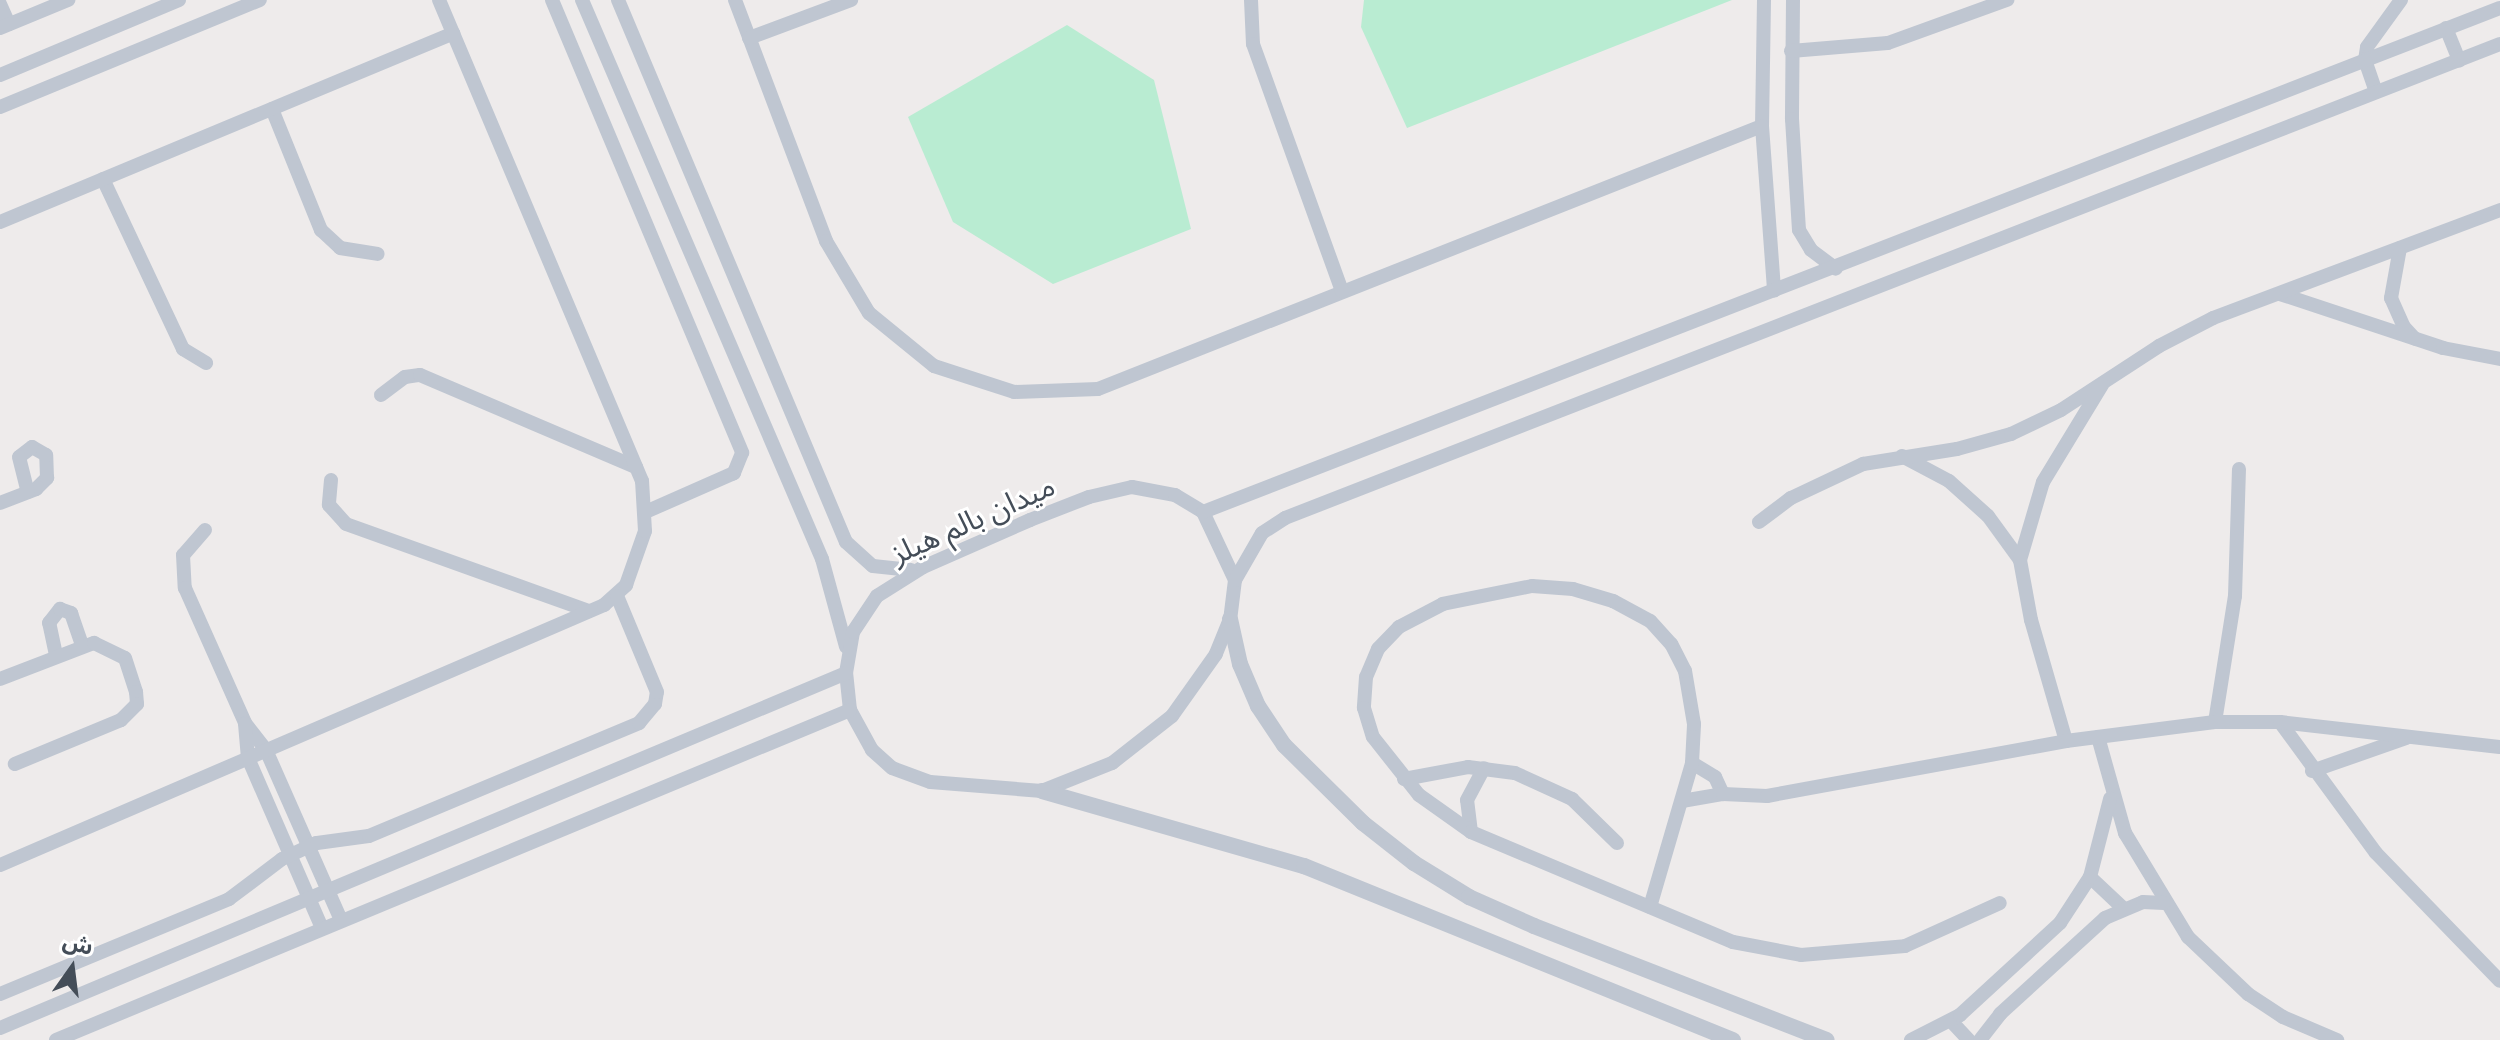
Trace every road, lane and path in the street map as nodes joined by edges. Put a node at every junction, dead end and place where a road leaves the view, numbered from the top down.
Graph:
1 (11, 0) edge
2 (68, 0) edge
3 (260, 0) edge
4 (439, 0) edge
5 (552, 0) edge
6 (582, 0) edge
7 (618, 0) edge
8 (735, 0) edge
9 (851, 0) edge
10 (1251, 0) edge
11 (1764, 0) edge
12 (1793, 0) edge
13 (2007, 0) edge
14 (2401, 0) edge
15 (175, 1) edge
16 (0, 4) edge
17 (38, 6) edge
18 (1981, 6) edge
19 (2500, 8) edge
20 (4, 26) edge
21 (2446, 28) junction
22 (453, 33) junction
23 (749, 38) junction
24 (2500, 44) edge
25 (1791, 51) junction
26 (2365, 60) junction
27 (2459, 60) junction
28 (0, 75) edge
29 (2376, 92) junction
30 (0, 107) edge
31 (272, 109) junction
32 (1762, 126) junction
33 (1794, 178) junction
34 (103, 179) junction
35 (1765, 183) junction
36 (2500, 210) edge
37 (0, 222) edge
38 (2400, 248) junction
39 (378, 254) dead end
40 (1836, 269) junction
41 (1342, 291) junction
42 (1774, 291) junction
43 (2280, 294) junction
44 (2415, 339) junction
45 (2500, 359) edge
46 (206, 363) dead end
47 (2107, 378) junction
48 (381, 395) dead end
49 (1902, 456) junction
50 (636, 467) junction
51 (2239, 469) dead end
52 (331, 480) dead end
53 (28, 492) dead end
54 (0, 503) edge
55 (648, 511) junction
56 (1203, 512) junction
57 (1759, 522) dead end
58 (205, 530) dead end
59 (2020, 560) junction
60 (923, 567) junction
61 (1235, 580) junction
62 (617, 596) junction
63 (589, 611) junction
64 (1230, 619) junction
65 (82, 645) junction
66 (848, 653) junction
67 (56, 655) junction
68 (846, 673) junction
69 (0, 679) edge
70 (850, 710) junction
71 (2215, 722) junction
72 (2280, 722) junction
73 (245, 723) junction
74 (2098, 737) junction
75 (2411, 737) junction
76 (2066, 741) junction
77 (2500, 747) edge
78 (266, 750) junction
79 (248, 758) junction
80 (1692, 763) junction
81 (15, 764) dead end
82 (1484, 768) junction
83 (2312, 771) junction
84 (1404, 779) junction
85 (1042, 791) junction
86 (1723, 794) junction
87 (2111, 795) junction
88 (1682, 801) junction
89 (300, 825) junction
90 (1471, 832) junction
91 (281, 833) junction
92 (1617, 843) dead end
93 (309, 848) junction
94 (291, 856) junction
95 (0, 865) edge
96 (2090, 877) junction
97 (327, 889) junction
98 (308, 897) junction
99 (2000, 903) dead end
100 (2164, 903) junction
101 (1650, 907) junction
102 (2123, 908) junction
103 (340, 918) junction
104 (321, 926) junction
105 (2002, 979) junction
106 (2500, 981) edge
107 (0, 994) edge
108 (1983, 995) junction
109 (2018, 996) junction
110 (2000, 1014) junction
111 (1951, 1021) junction
112 (0, 1028) edge
113 (2319, 1037) edge
114 (56, 1040) edge
115 (1733, 1040) edge
116 (1827, 1040) edge
117 (1911, 1040) edge
118 (1969, 1040) edge
119 (1980, 1040) edge
120 (2337, 1040) edge

1 - 16 street
2 - 17 street
3 - 30 street
4 - 22 street
5 - 55 street
6 - 66 street
7 - 60 street
8 - 23 street
9 - 23 street
10 - 41 street
11 - 32 street
12 - 25 street
13 - 18 street
14 - 26 street
15 - 28 street
16 - 20 street
17 - 20 street
18 - 25 street
19 - 21 street
21 - 26 street
21 - 27 street
22 - 31 street
22 - 50 street
23 - 41 street
24 - 27 street
25 - 33 street
26 - 29 street
26 - 40 street
27 - 29 street
29 - 61 street
31 - 34 street
31 - 39 street
32 - 35 street
32 - 41 street
33 - 35 street
33 - 40 street
34 - 37 street
34 - 46 street
35 - 42 street
36 - 38 street
38 - 43 street
38 - 44 street
40 - 42 street
42 - 56 street
43 - 44 street
43 - 47 street
44 - 45 street
47 - 49 street
47 - 59 street
48 - 50 street
49 - 57 street
49 - 59 street
50 - 55 street
51 - 71 street
52 - 63 street
53 - 54 street
55 - 62 street
56 - 60 street, ميدان بالم هيلز
56 - 61 street
58 - 73 street
59 - 76 street
60 - 66 street, ميدان بالم هيلز
61 - 64 street, ميدان بالم هيلز
62 - 63 street
62 - 93 street
63 - 78 street
64 - 85 street, ميدان بالم هيلز
64 - 116 street
65 - 67 street
65 - 67 street
65 - 81 street
66 - 68 street, ميدان بالم هيلز
67 - 69 street
68 - 70 street, ميدان بالم هيلز
68 - 97 street
70 - 85 street, ميدان بالم هيلز
70 - 103 street
71 - 72 street
71 - 74 street
72 - 75 street
72 - 83 street
73 - 78 street
73 - 79 street
74 - 76 street
74 - 87 street
75 - 77 street
75 - 83 street
76 - 86 street
78 - 79 street
78 - 89 street
79 - 91 street
79 - 95 street
80 - 84 street
80 - 86 street
80 - 88 street
82 - 84 street
82 - 90 street
82 - 92 street
83 - 106 street
84 - 90 street
85 - 115 street
86 - 88 street
87 - 96 street
87 - 100 street
88 - 101 street
89 - 91 street
89 - 93 street
90 - 101 street
91 - 94 street
93 - 94 street
93 - 97 street
94 - 98 street
94 - 107 street
96 - 102 street
96 - 105 street
97 - 98 street
97 - 103 street
98 - 104 street
98 - 112 street
99 - 101 street
100 - 102 street
100 - 113 street
102 - 109 street
103 - 104 street
104 - 114 street
105 - 108 street
105 - 109 street
108 - 110 street
108 - 111 street
109 - 110 street
110 - 119 street
111 - 117 street
111 - 118 street
113 - 120 street

